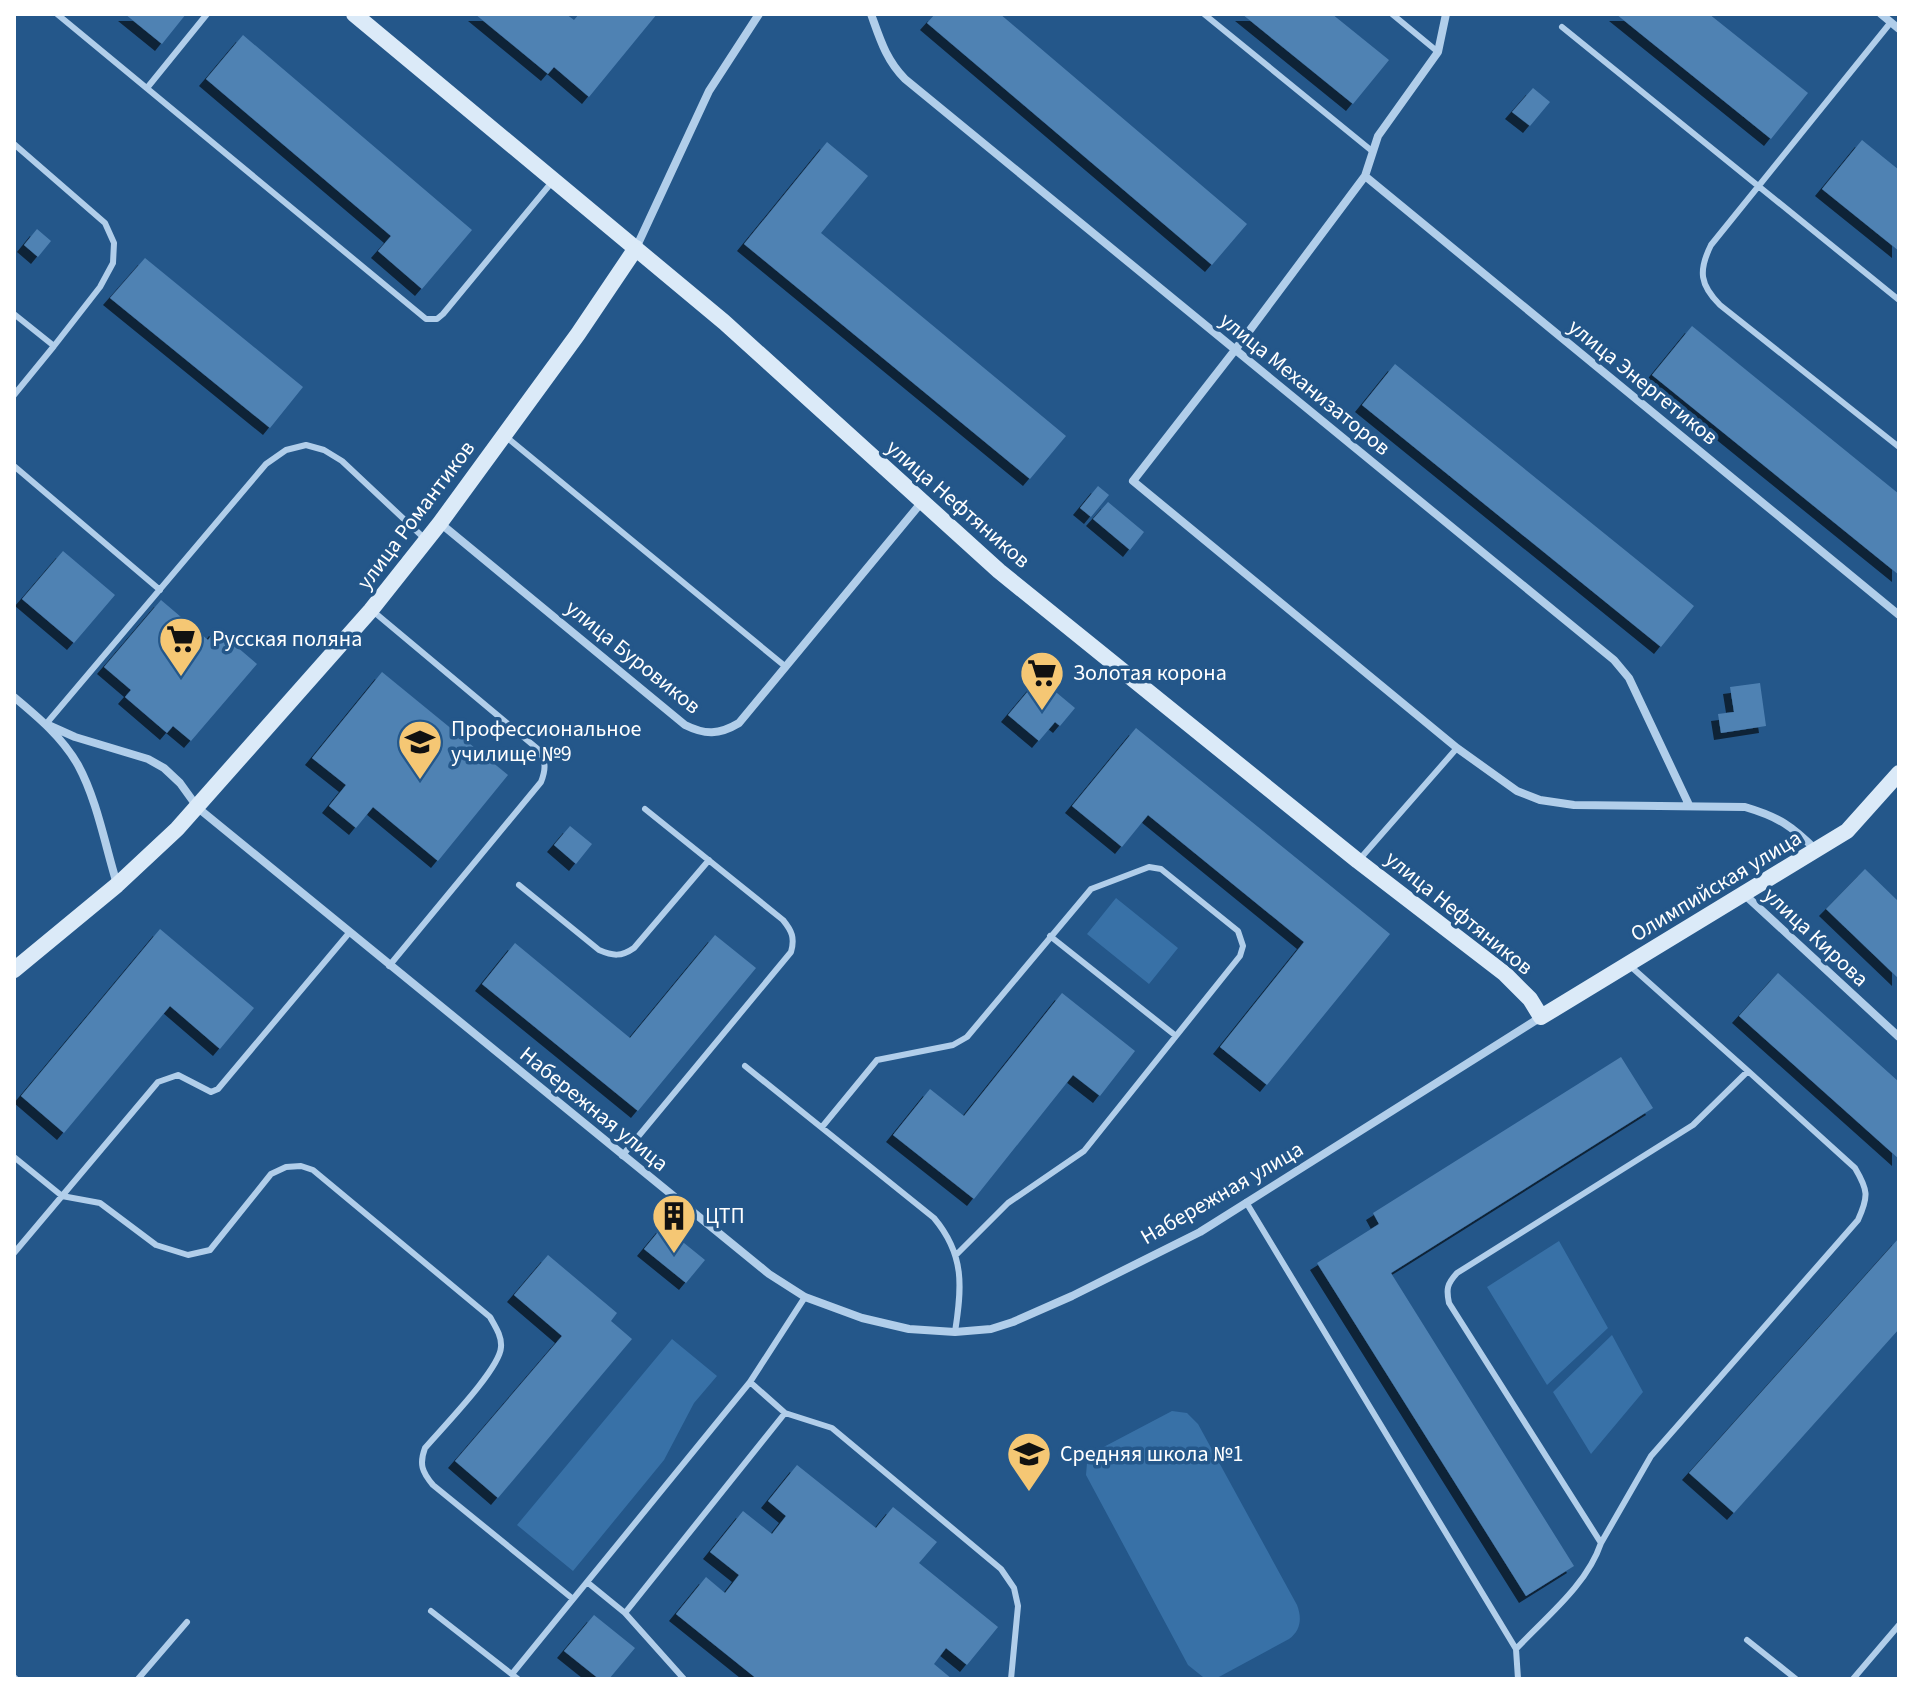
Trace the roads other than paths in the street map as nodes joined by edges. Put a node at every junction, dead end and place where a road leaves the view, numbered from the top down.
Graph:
1 (57, 14) edge
2 (207, 14) edge
3 (354, 14) edge
4 (759, 14) edge
5 (871, 14) edge
6 (1204, 14) edge
7 (1392, 14) edge
8 (1446, 14) edge
9 (1881, 14) edge
10 (1891, 22) junction
11 (1562, 27) dead end
12 (1899, 29) edge
13 (1438, 52) junction
14 (147, 88) junction
15 (14, 144) edge
16 (1372, 151) junction
17 (1365, 176) junction
18 (554, 180) junction
19 (1759, 187) junction
20 (636, 248) junction
21 (1899, 300) edge
22 (14, 314) edge
23 (54, 346) junction
24 (1235, 350) junction
25 (14, 395) edge
26 (504, 435) junction
27 (1899, 447) edge
28 (14, 466) edge
29 (921, 503) junction
30 (440, 523) junction
31 (426, 540) junction
32 (160, 590) junction
33 (371, 610) junction
34 (1899, 615) edge
35 (786, 667) junction
36 (14, 697) edge
37 (46, 724) junction
38 (1457, 748) junction
39 (1899, 773) edge
40 (1689, 805) junction
41 (198, 808) junction
42 (645, 809) dead end
43 (1817, 851) junction
44 (709, 860) junction
45 (1358, 861) junction
46 (117, 885) junction
47 (519, 885) dead end
48 (1745, 895) junction
49 (349, 933) junction
50 (1050, 936) junction
51 (1628, 964) junction
52 (389, 966) junction
53 (14, 970) edge
54 (1541, 1017) junction
55 (1176, 1036) junction
56 (1899, 1037) edge
57 (745, 1066) dead end
58 (1748, 1071) junction
59 (822, 1127) junction
60 (622, 1156) junction
61 (14, 1157) edge
62 (62, 1196) junction
63 (1246, 1202) junction
64 (14, 1253) edge
65 (957, 1254) junction
66 (805, 1297) junction
67 (955, 1332) junction
68 (750, 1382) junction
69 (785, 1413) junction
70 (1601, 1543) junction
71 (587, 1582) junction
72 (573, 1599) junction
73 (431, 1611) dead end
74 (625, 1613) junction
75 (187, 1622) dead end
76 (1899, 1625) edge
77 (1747, 1640) dead end
78 (1516, 1649) junction
79 (515, 1677) edge
80 (138, 1679) edge
81 (684, 1679) edge
82 (1011, 1679) edge
83 (1518, 1679) edge
84 (1796, 1679) edge
85 (1853, 1679) edge

1 - 14 lane
2 - 14 lane
3 - 18 street, улица Нефтяников
4 - 20 street, улица Романтиков
5 - 24 street, улица Механизаторов
6 - 16 lane
7 - 13 lane
8 - 13 street
9 - 10 street
10 - 12 street
10 - 19 lane
11 - 19 lane
13 - 16 street
14 - 18 lane
15 - 23 lane
16 - 17 street
17 - 24 street
17 - 34 street, улица Энергетиков
18 - 20 street, улица Нефтяников
19 - 21 lane
19 - 27 lane
20 - 26 street, улица Романтиков
20 - 29 street, улица Нефтяников
22 - 23 lane
23 - 25 lane
24 - 38 street
24 - 40 street, улица Механизаторов
26 - 30 street, улица Романтиков
26 - 35 lane
28 - 32 lane
29 - 35 street, улица Буровиков
29 - 45 street, улица Нефтяников
30 - 31 street, улица Романтиков
30 - 35 street, улица Буровиков
31 - 32 lane
31 - 33 street, улица Романтиков
32 - 37 lane
33 - 41 street, улица Романтиков
33 - 52 lane
36 - 37 street, Набережная улица
37 - 41 street, Набережная улица
37 - 46 street, Набережная улица
38 - 40 street
38 - 45 lane
39 - 43 street, Олимпийская улица
40 - 43 street
41 - 46 street, улица Романтиков
41 - 49 street, Набережная улица
42 - 44 lane
43 - 48 street, Олимпийская улица
44 - 47 lane
44 - 60 lane
45 - 54 street, улица Нефтяников
46 - 53 street, улица Романтиков
48 - 51 street, Олимпийская улица
48 - 56 street, улица Кирова
49 - 52 street, Набережная улица
49 - 62 lane
50 - 55 lane
50 - 55 lane
50 - 59 lane
51 - 54 street, Олимпийская улица
51 - 58 lane
52 - 60 street, Набережная улица
54 - 63 street, Набережная улица
55 - 65 lane
57 - 59 lane
58 - 70 lane
58 - 70 lane
59 - 65 lane
60 - 66 street, Набережная улица
61 - 62 lane
62 - 64 lane
62 - 72 lane
63 - 67 street, Набережная улица
63 - 78 lane
65 - 67 lane
66 - 67 street, Набережная улица
66 - 68 lane
68 - 69 lane
68 - 71 lane
69 - 74 lane
69 - 82 lane
70 - 78 lane
71 - 72 lane
71 - 74 lane
72 - 79 lane
73 - 79 lane
74 - 81 lane
75 - 80 lane
76 - 85 lane
77 - 84 lane
78 - 83 lane

